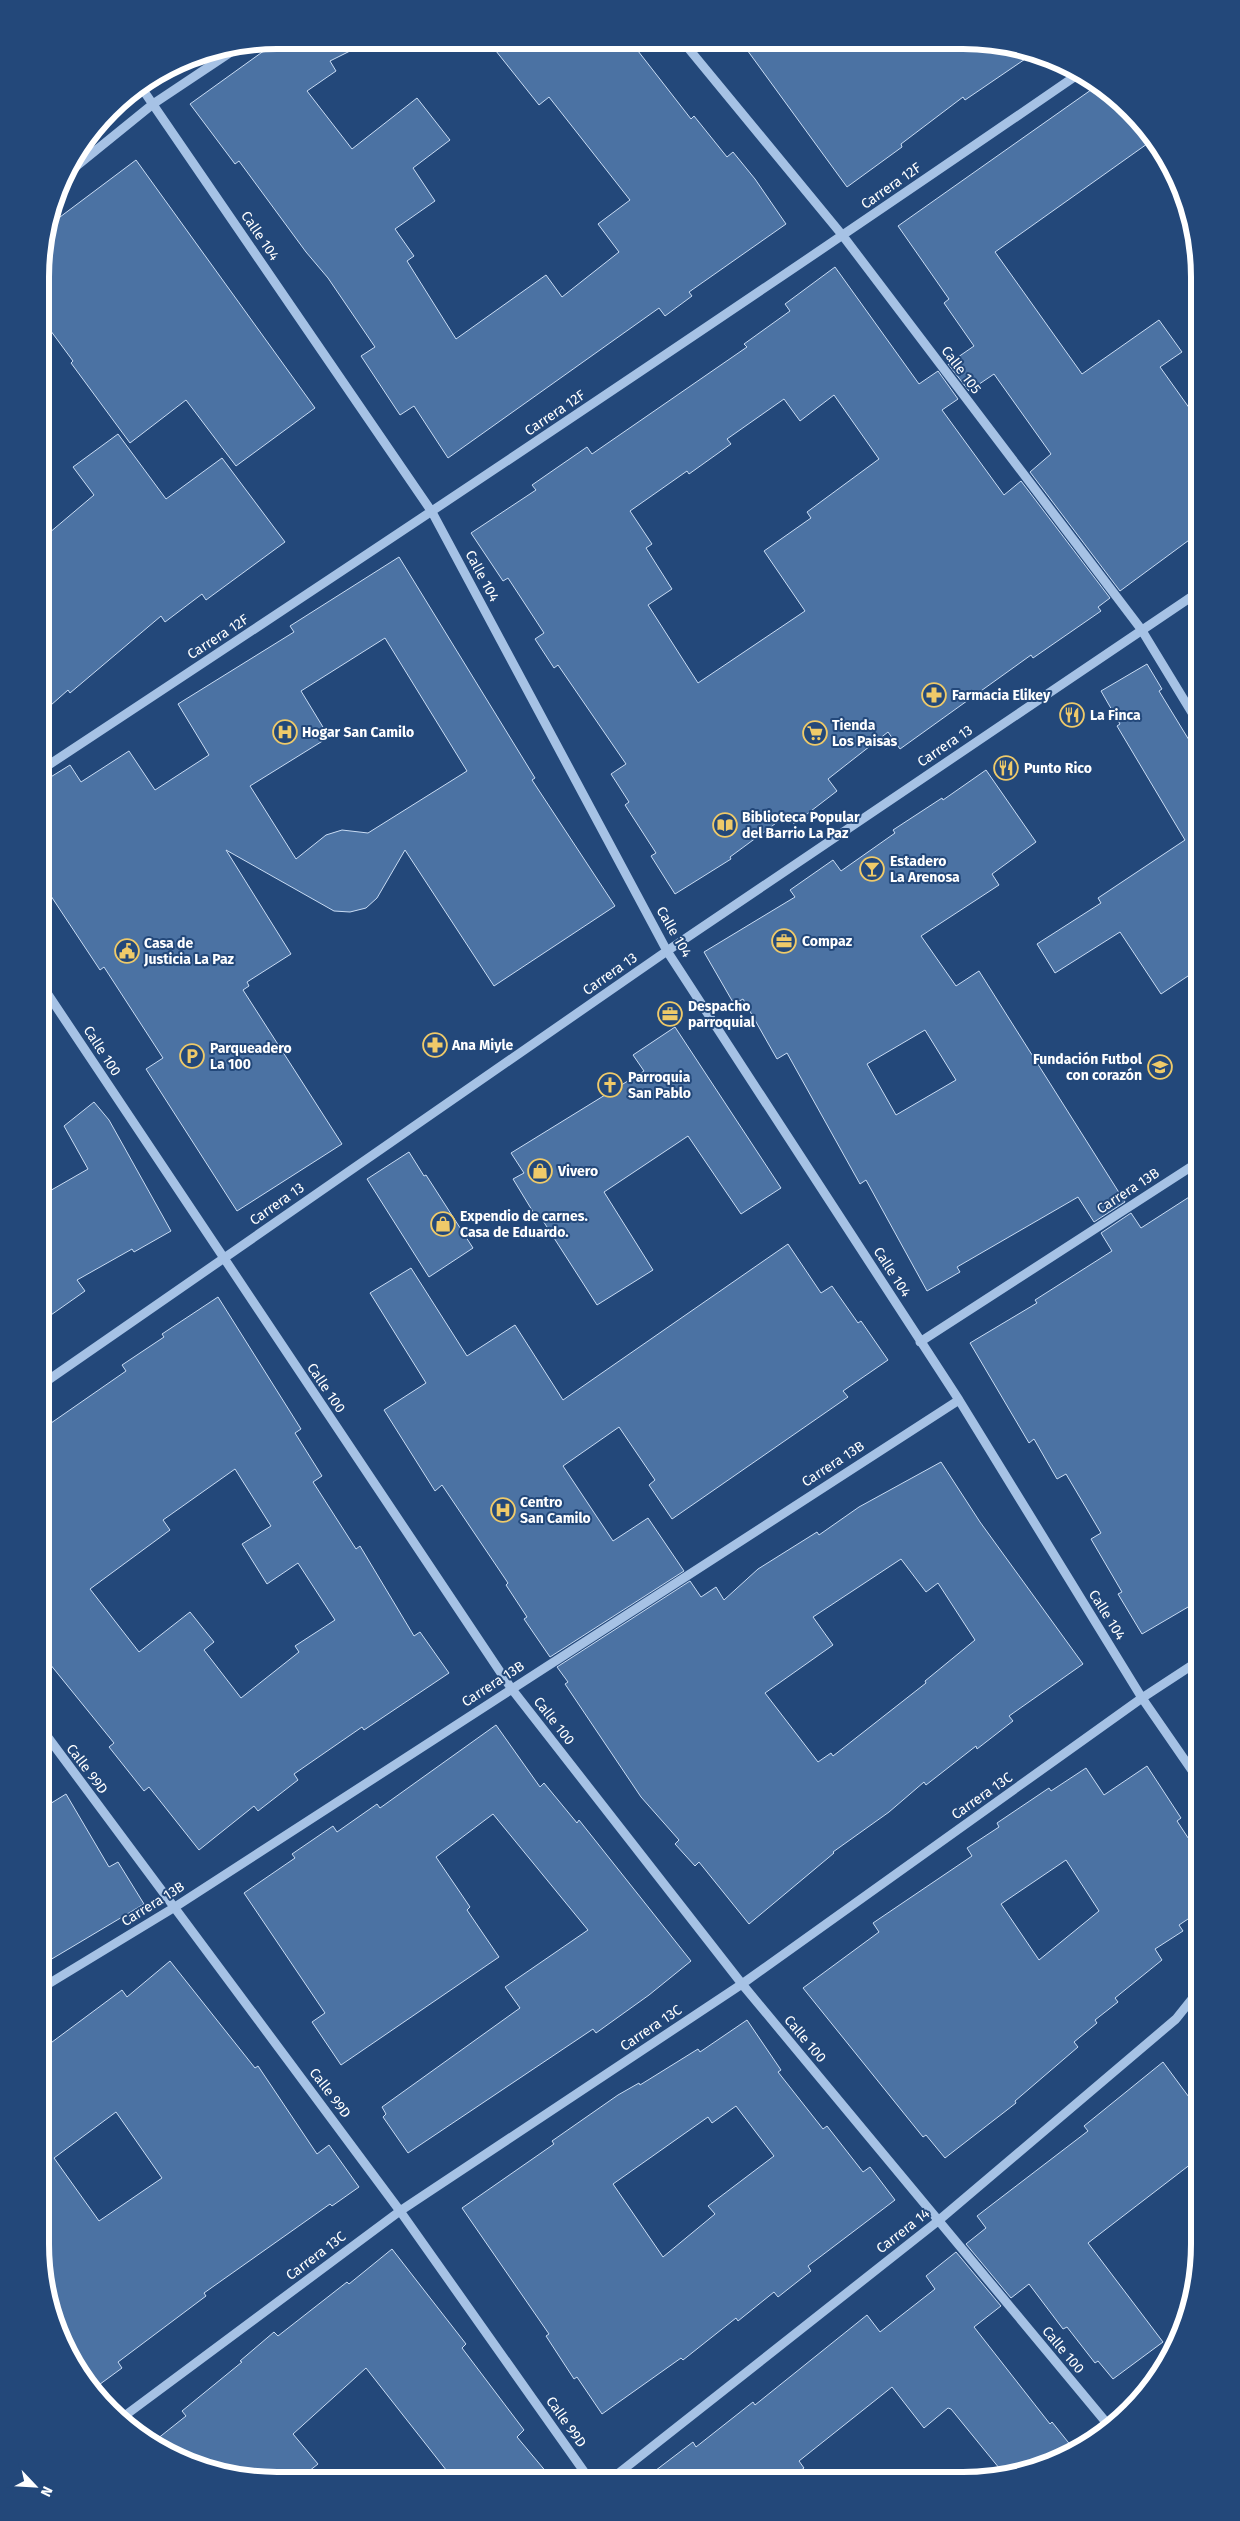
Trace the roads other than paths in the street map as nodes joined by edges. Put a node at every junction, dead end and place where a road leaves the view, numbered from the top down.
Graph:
1 (690, 49) edge
2 (227, 55) edge
3 (1074, 77) edge
4 (144, 91) edge
5 (153, 104) junction
6 (78, 165) edge
7 (843, 236) junction
8 (432, 512) junction
9 (1191, 597) edge
10 (1141, 629) junction
11 (1191, 711) edge
12 (49, 765) edge
13 (668, 951) junction
14 (49, 996) edge
15 (1191, 1167) edge
16 (223, 1259) junction
17 (920, 1342) junction
18 (49, 1379) edge
19 (959, 1400) junction
20 (1191, 1666) edge
21 (511, 1688) junction
22 (1142, 1698) junction
23 (49, 1740) edge
24 (1191, 1769) edge
25 (175, 1907) junction
26 (49, 1984) edge
27 (742, 1984) junction
28 (1191, 2000) edge
29 (400, 2211) junction
30 (938, 2221) junction
31 (126, 2415) edge
32 (1106, 2422) edge
33 (584, 2472) edge
34 (620, 2472) edge

1 - 7 street, Calle 105
2 - 5 street
3 - 7 street, Carrera 12F
4 - 5 street, Calle 104
5 - 6 street
5 - 8 street, Calle 104
7 - 8 street, Carrera 12F
7 - 10 street, Calle 105
8 - 12 street, Carrera 12F
8 - 13 street, Calle 104
9 - 10 street, Carrera 13
10 - 11 street, Calle 105
10 - 13 street, Carrera 13
13 - 16 street, Carrera 13
13 - 17 street, Calle 104
14 - 16 street, Calle 100
15 - 17 street, Carrera 13B
16 - 18 street, Carrera 13
16 - 21 street, Calle 100
17 - 19 street, Calle 104
19 - 21 street, Carrera 13B
19 - 22 street, Calle 104
20 - 22 street, Carrera 13C
21 - 25 street, Carrera 13B
21 - 27 street, Calle 100
22 - 24 street, Calle 104
22 - 27 street, Carrera 13C
23 - 25 street, Calle 99D
25 - 26 street, Carrera 13B
25 - 29 street, Calle 99D
27 - 29 street, Carrera 13C
27 - 30 street, Calle 100
28 - 30 street, Carrera 14
29 - 31 street, Carrera 13C
29 - 33 street, Calle 99D
30 - 32 street, Calle 100
30 - 34 street, Carrera 14

